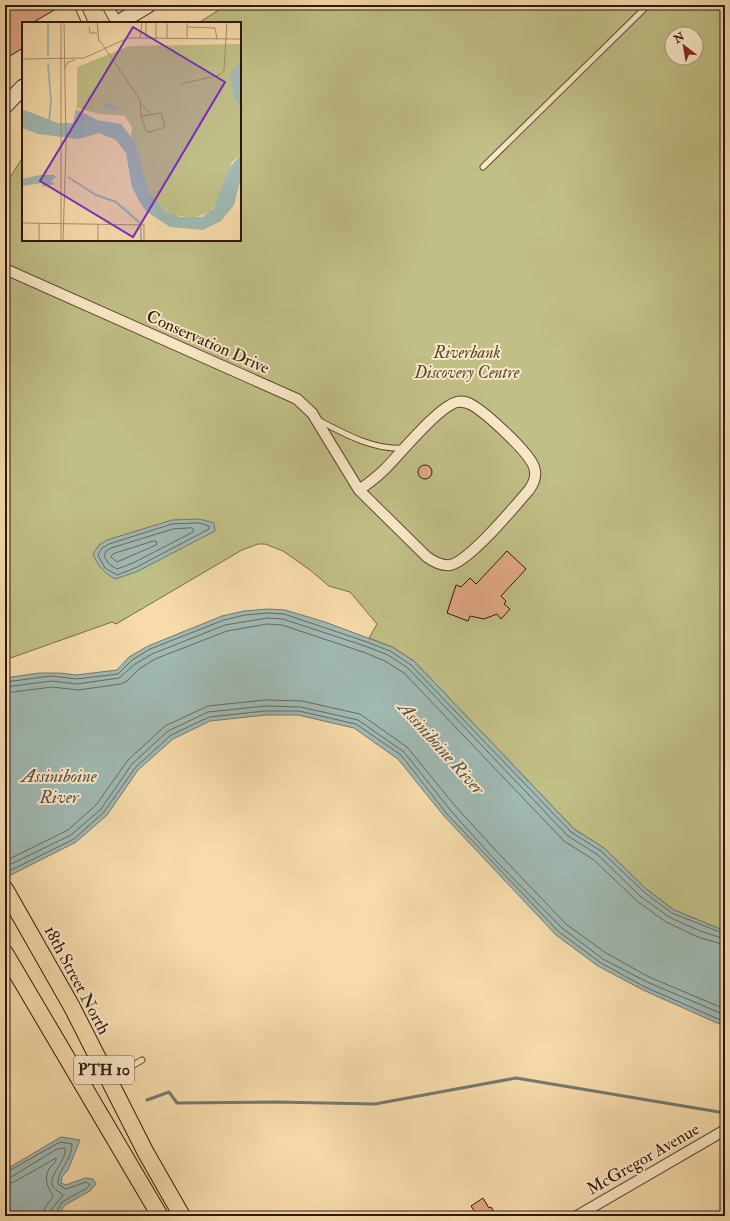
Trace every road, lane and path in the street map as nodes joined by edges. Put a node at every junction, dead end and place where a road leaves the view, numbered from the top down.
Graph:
1 (77, 5) edge
2 (107, 5) edge
3 (148, 5) edge
4 (648, 5) edge
5 (85, 22) edge
6 (117, 22) edge
7 (120, 22) edge
8 (22, 81) edge
9 (22, 88) edge
10 (5, 92) edge
11 (5, 106) edge
12 (483, 167) dead end
13 (5, 269) edge
14 (316, 418) junction
15 (405, 448) junction
16 (359, 490) junction
17 (5, 890) edge
18 (5, 953) edge
19 (142, 1060) dead end
20 (108, 1079) junction
21 (725, 1130) edge
22 (160, 1216) edge
23 (182, 1216) edge
24 (577, 1216) edge

1 - 5 lane
2 - 6 street
3 - 7 main road
4 - 12 lane
8 - 10 main road
9 - 11 main road
13 - 14 street, Conservation Drive
14 - 15 lane
14 - 16 street, Conservation Drive
15 - 16 street, Conservation Drive
15 - 16 street, Conservation Drive
17 - 20 main road, 18th Street North / PTH 10
18 - 22 main road, PTH 10
19 - 20 lane
20 - 23 main road, 18th Street North / PTH 10
21 - 24 street, McGregor Avenue

